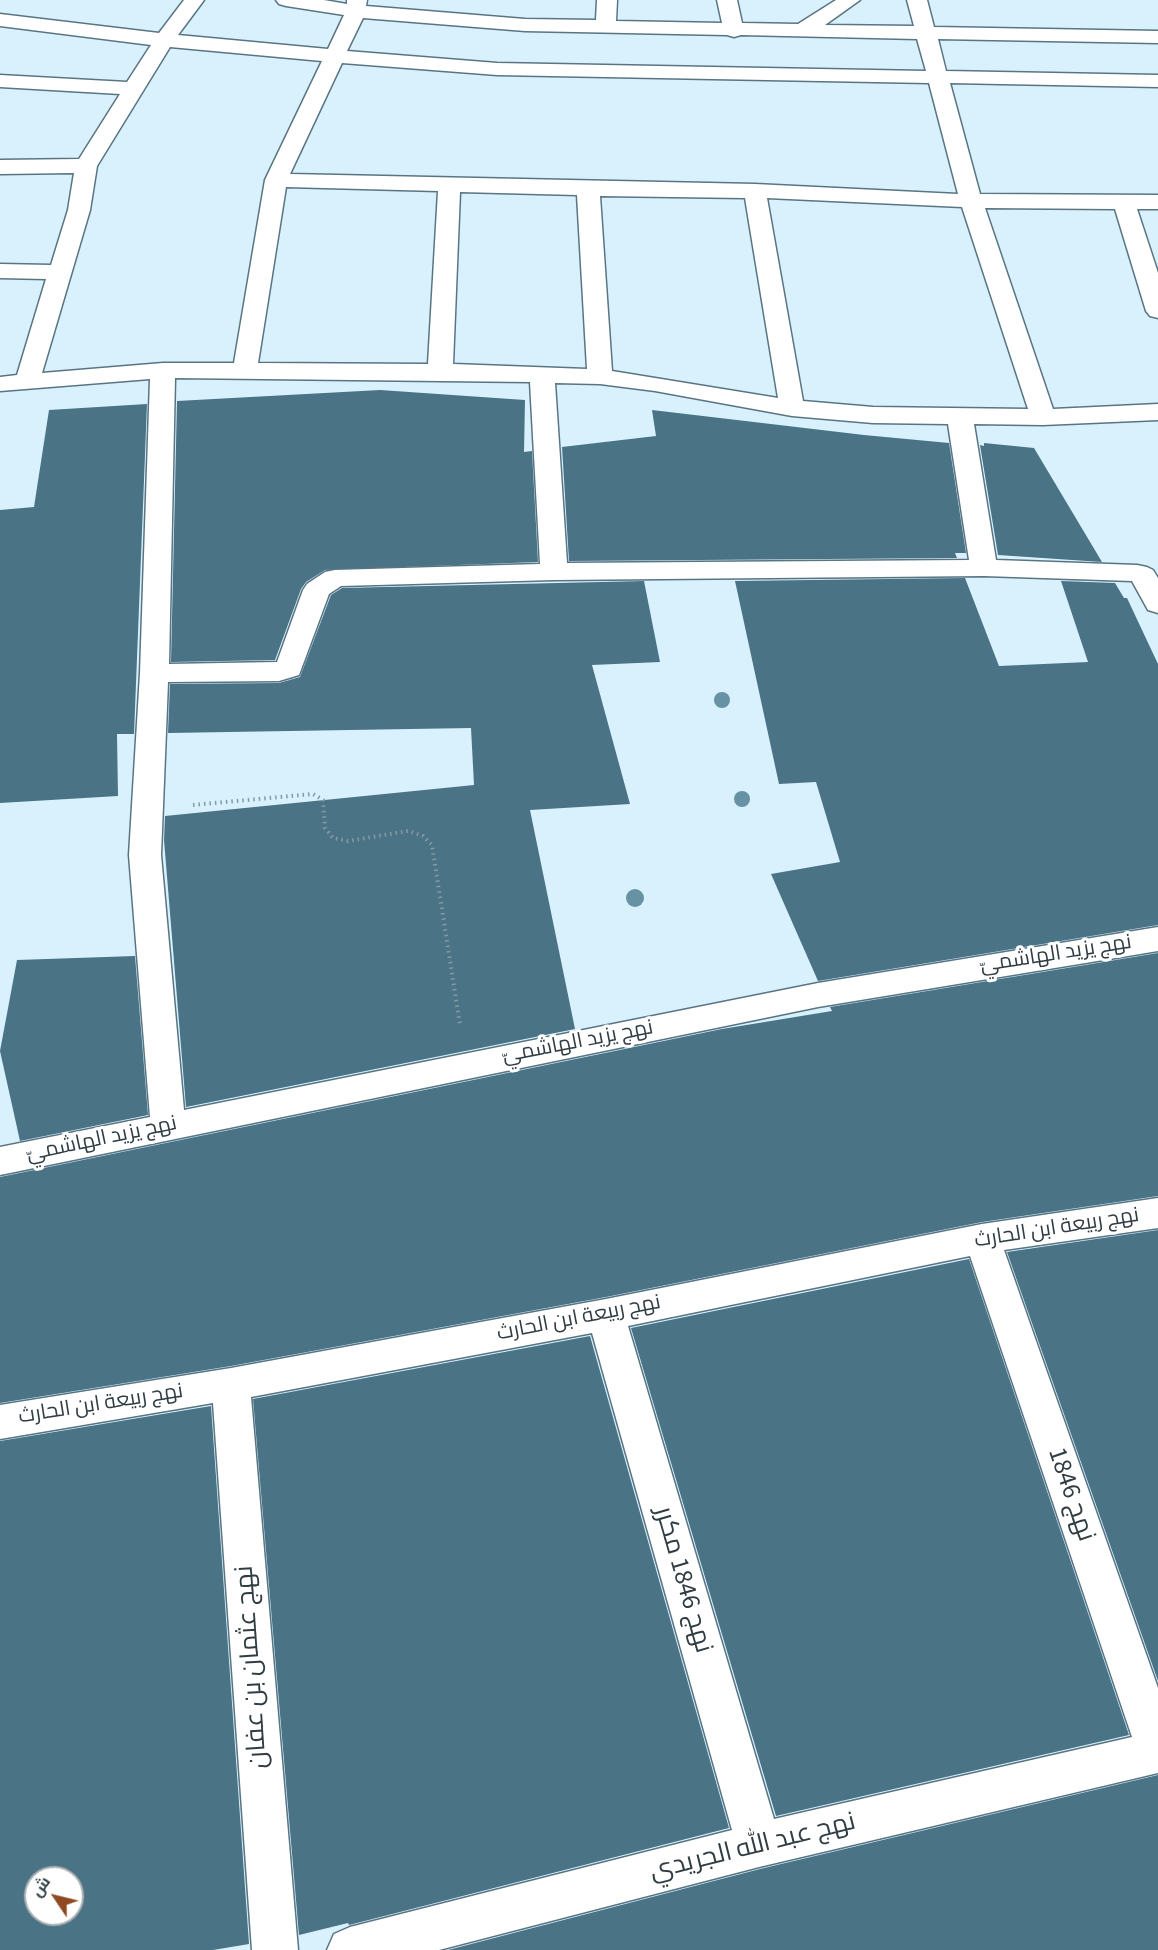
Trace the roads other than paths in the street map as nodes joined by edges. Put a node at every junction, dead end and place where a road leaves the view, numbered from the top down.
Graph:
1 (194, 0) edge
2 (286, 0) edge
3 (471, 0) edge
4 (607, 0) edge
5 (727, 0) edge
6 (850, 0) edge
7 (917, 0) edge
8 (356, 5) edge
9 (0, 20) edge
10 (470, 22) junction
11 (606, 28) junction
12 (734, 31) junction
13 (800, 32) junction
14 (927, 34) junction
15 (1158, 37) edge
16 (164, 40) junction
17 (333, 56) junction
18 (939, 78) junction
19 (0, 81) edge
20 (1158, 81) edge
21 (135, 89) junction
22 (86, 166) junction
23 (0, 167) edge
24 (276, 180) junction
25 (448, 184) junction
26 (588, 189) junction
27 (755, 191) junction
28 (971, 201) junction
29 (1124, 202) junction
30 (1158, 202) edge
31 (0, 271) edge
32 (60, 272) junction
33 (1158, 311) edge
34 (163, 370) junction
35 (245, 370) junction
36 (440, 371) junction
37 (542, 374) junction
38 (600, 376) junction
39 (27, 382) junction
40 (0, 384) edge
41 (792, 408) junction
42 (1158, 412) edge
43 (960, 416) junction
44 (1043, 417) junction
45 (984, 568) junction
46 (554, 572) junction
47 (1158, 604) edge
48 (154, 673) junction
49 (1158, 939) edge
50 (168, 1127) junction
51 (0, 1161) edge
52 (1158, 1213) edge
53 (982, 1239) junction
54 (606, 1315) junction
55 (231, 1384) junction
56 (0, 1422) edge
57 (1158, 1751) edge
58 (759, 1845) junction
59 (275, 1950) edge
60 (350, 1950) edge

1 - 16 street
2 - 8 street
3 - 10 street
4 - 11 street
5 - 12 street
6 - 13 street
7 - 14 street
8 - 10 street
8 - 17 street
9 - 16 street
10 - 11 street
11 - 12 street
12 - 13 street
13 - 14 street
14 - 15 street
14 - 18 street
16 - 17 street
16 - 21 street
17 - 18 street
17 - 24 street
18 - 20 street
18 - 28 street
19 - 21 street
21 - 22 street
22 - 23 street
22 - 32 street
24 - 25 street
24 - 35 street
25 - 26 street
25 - 36 street
26 - 27 street
26 - 38 street
27 - 28 street
27 - 41 street
28 - 29 street
28 - 44 street
29 - 30 street
29 - 33 street
31 - 32 street
32 - 39 street
34 - 35 street
34 - 39 street
34 - 48 street
35 - 36 street
36 - 37 street
37 - 38 street
37 - 46 street
38 - 41 street
39 - 40 street
41 - 43 street
42 - 44 street
43 - 44 street
43 - 45 street
45 - 46 street
45 - 47 street
46 - 48 street
48 - 50 street
49 - 50 street, نهج يزيد الهاشميّ
50 - 51 street, نهج يزيد الهاشميّ
52 - 53 street, نهج ربيعة ابن الحارث
53 - 54 street, نهج ربيعة ابن الحارث
53 - 57 street, نهج 1846
54 - 55 street, نهج ربيعة ابن الحارث
54 - 58 street, نهج 1846 مكرر
55 - 56 street, نهج ربيعة ابن الحارث
55 - 59 street, نهج عثمان بن عفان
57 - 58 street, نهج عبد الله الجريدي
58 - 60 street, نهج عبد الله الجريدي

